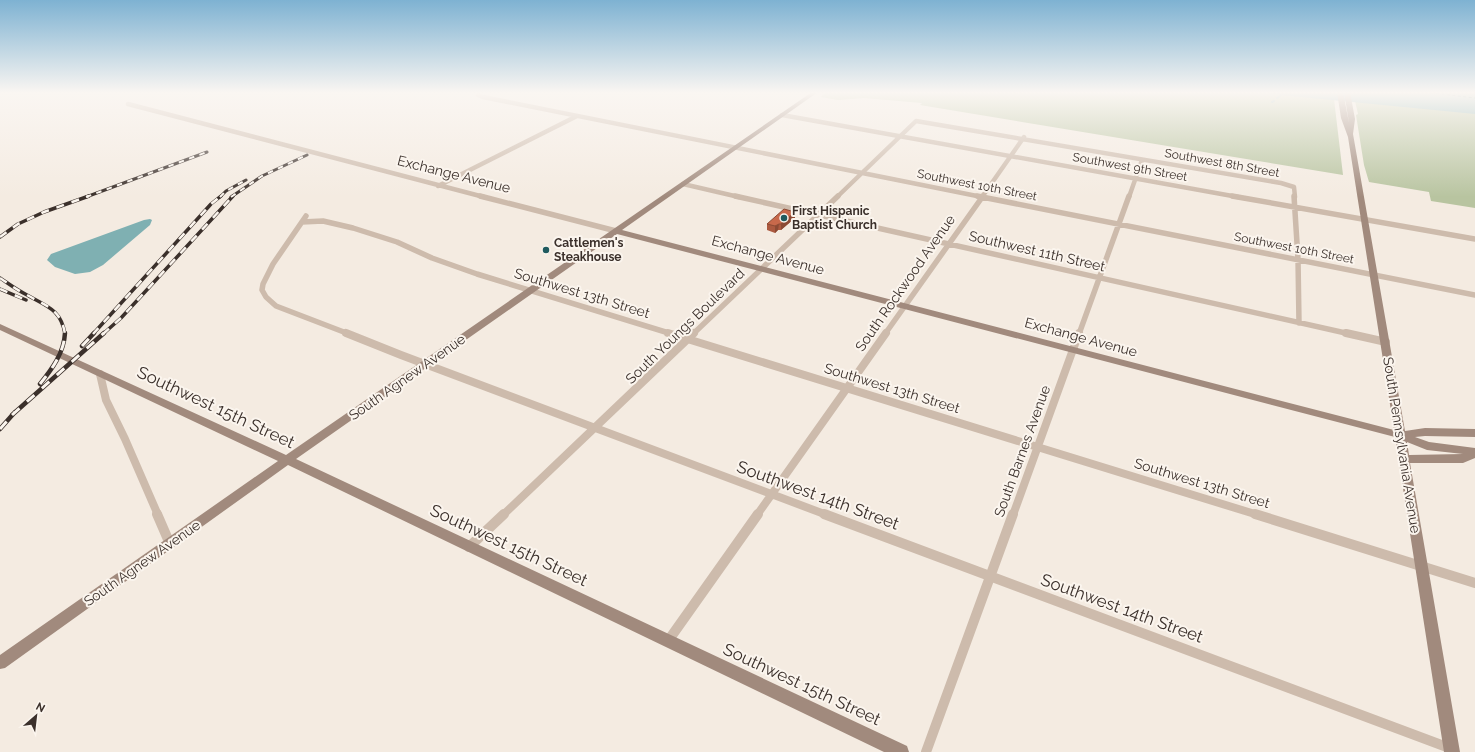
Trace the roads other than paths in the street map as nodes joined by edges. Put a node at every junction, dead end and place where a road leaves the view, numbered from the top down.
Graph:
1 (215, 127) edge
2 (555, 127) edge
3 (634, 127) edge
4 (765, 127) edge
5 (849, 127) edge
6 (909, 127) edge
7 (954, 127) edge
8 (1348, 127) edge
9 (1351, 127) edge
10 (899, 136) junction
11 (1351, 137) junction
12 (1023, 138) junction
13 (736, 147) junction
14 (1011, 156) junction
15 (1142, 160) junction
16 (862, 172) junction
17 (1136, 178) junction
18 (683, 184) junction
19 (438, 186) junction
20 (982, 196) junction
21 (1296, 207) junction
22 (818, 214) junction
23 (304, 219) joint
24 (1364, 219) junction
25 (1119, 223) junction
26 (616, 231) junction
27 (1475, 239) edge
28 (948, 244) junction
29 (1298, 259) junction
30 (761, 269) junction
31 (1374, 274) junction
32 (1099, 278) junction
33 (531, 290) junction
34 (1475, 295) edge
35 (904, 306) junction
36 (1299, 323) junction
37 (0, 327) edge
38 (688, 339) junction
39 (1386, 342) junction
40 (1072, 350) junction
41 (426, 364) junction
42 (100, 374) junction
43 (847, 388) junction
44 (594, 429) junction
45 (1475, 433) edge
46 (1400, 435) junction
47 (1038, 446) junction
48 (1475, 452) edge
49 (1404, 459) junction
50 (287, 460) junction
51 (772, 495) junction
52 (170, 544) junction
53 (470, 547) junction
54 (1423, 566) junction
55 (990, 576) junction
56 (1475, 583) edge
57 (668, 641) junction
58 (0, 664) edge
59 (1452, 750) edge
60 (901, 752) edge
61 (926, 752) edge

1 - 19 street, Exchange Avenue
2 - 19 street
3 - 13 street, Southwest 10th Street
4 - 13 main road, South Agnew Avenue
5 - 10 street, Southwest 9th Street
6 - 10 street, South Youngs Boulevard
7 - 12 street, Southwest 8th Street
8 - 11 main road, South Pennsylvania Avenue
9 - 11 main road, South Pennsylvania Avenue
10 - 14 street, Southwest 9th Street
10 - 16 street, South Youngs Boulevard
11 - 24 main road, South Pennsylvania Avenue
12 - 14 street, South Rockwood Avenue
12 - 15 street, Southwest 8th Street
13 - 16 street, Southwest 10th Street
13 - 18 main road, South Agnew Avenue
14 - 17 street, Southwest 9th Street
14 - 20 street, South Rockwood Avenue
15 - 17 street, South Barnes Avenue
15 - 21 street, Southwest 8th Street
16 - 20 street, Southwest 10th Street
16 - 22 street, South Youngs Boulevard
17 - 21 street, Southwest 9th Street
17 - 25 street, South Barnes Avenue
18 - 22 street, Southwest 11th Street
18 - 26 main road, South Agnew Avenue
19 - 26 street, Exchange Avenue
20 - 25 street, Southwest 10th Street
20 - 28 street, South Rockwood Avenue
21 - 24 street, Southwest 9th Street
21 - 29 street, Southwest 8th Street
22 - 28 street, Southwest 11th Street
22 - 30 street, South Youngs Boulevard
23 - 33 street, Southwest 13th Street
23 - 41 street, Southwest 14th Street
24 - 27 street, Southwest 9th Street
24 - 31 main road, South Pennsylvania Avenue
25 - 29 street, Southwest 10th Street
25 - 32 street, South Barnes Avenue
26 - 30 main road, Exchange Avenue
26 - 33 main road, South Agnew Avenue
28 - 32 street, Southwest 11th Street
28 - 35 street, South Rockwood Avenue
29 - 31 street, Southwest 10th Street
29 - 36 street, Southwest 8th Street
30 - 35 main road, Exchange Avenue
30 - 38 street, South Youngs Boulevard
31 - 34 street, Southwest 10th Street
31 - 39 main road, South Pennsylvania Avenue
32 - 36 street, Southwest 11th Street
32 - 40 street, South Barnes Avenue
33 - 38 street, Southwest 13th Street
33 - 41 main road, South Agnew Avenue
35 - 40 main road, Exchange Avenue
35 - 43 street, South Rockwood Avenue
36 - 39 street, Southwest 11th Street
37 - 42 main road, Southwest 15th Street
38 - 43 street, Southwest 13th Street
38 - 44 street, South Youngs Boulevard
39 - 46 main road, South Pennsylvania Avenue
40 - 46 main road, Exchange Avenue
40 - 47 street, South Barnes Avenue
41 - 44 street, Southwest 14th Street
41 - 50 main road, South Agnew Avenue
42 - 50 main road, Southwest 15th Street
42 - 52 street
43 - 47 street, Southwest 13th Street
43 - 51 street, South Rockwood Avenue
44 - 51 street, Southwest 14th Street
44 - 53 street, South Youngs Boulevard
45 - 46 main road, Exchange Avenue
46 - 48 main road, Exchange Avenue
46 - 49 main road, South Pennsylvania Avenue
47 - 54 street, Southwest 13th Street
47 - 55 street, South Barnes Avenue
48 - 49 main road
49 - 54 main road, South Pennsylvania Avenue
50 - 52 main road, South Agnew Avenue
50 - 53 main road, Southwest 15th Street
51 - 55 street, Southwest 14th Street
51 - 57 street, South Rockwood Avenue
52 - 58 main road, South Agnew Avenue
53 - 57 main road, Southwest 15th Street
54 - 56 street, Southwest 13th Street
54 - 59 main road, South Pennsylvania Avenue
55 - 59 street, Southwest 14th Street
55 - 61 street, South Barnes Avenue
57 - 60 main road, Southwest 15th Street

